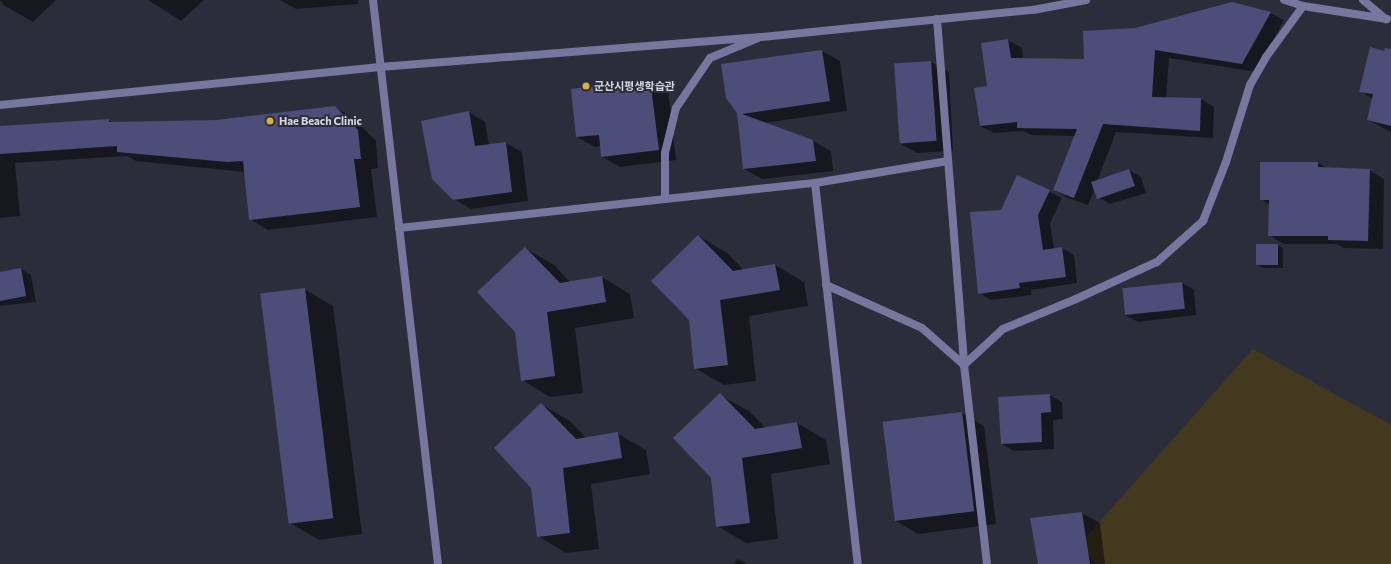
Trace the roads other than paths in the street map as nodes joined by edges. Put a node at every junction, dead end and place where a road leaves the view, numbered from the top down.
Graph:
1 (373, 0) edge
2 (1086, 0) edge
3 (1284, 0) edge
4 (1363, 0) edge
5 (1303, 6) junction
6 (937, 19) junction
7 (1389, 20) edge
8 (761, 37) junction
9 (380, 67) junction
10 (0, 106) edge
11 (948, 161) junction
12 (815, 183) junction
13 (665, 199) junction
14 (399, 228) junction
15 (826, 285) junction
16 (964, 365) junction
17 (438, 564) edge
18 (858, 564) edge
19 (987, 564) edge

1 - 9 street
2 - 6 street
3 - 5 street
4 - 7 street
5 - 7 street
5 - 16 street
6 - 8 street
6 - 11 street
8 - 9 street
8 - 13 street
9 - 10 street
9 - 14 street
11 - 12 street
11 - 16 street
12 - 13 street
12 - 15 street
13 - 14 street
14 - 17 street
15 - 16 street
15 - 18 street
16 - 19 street

